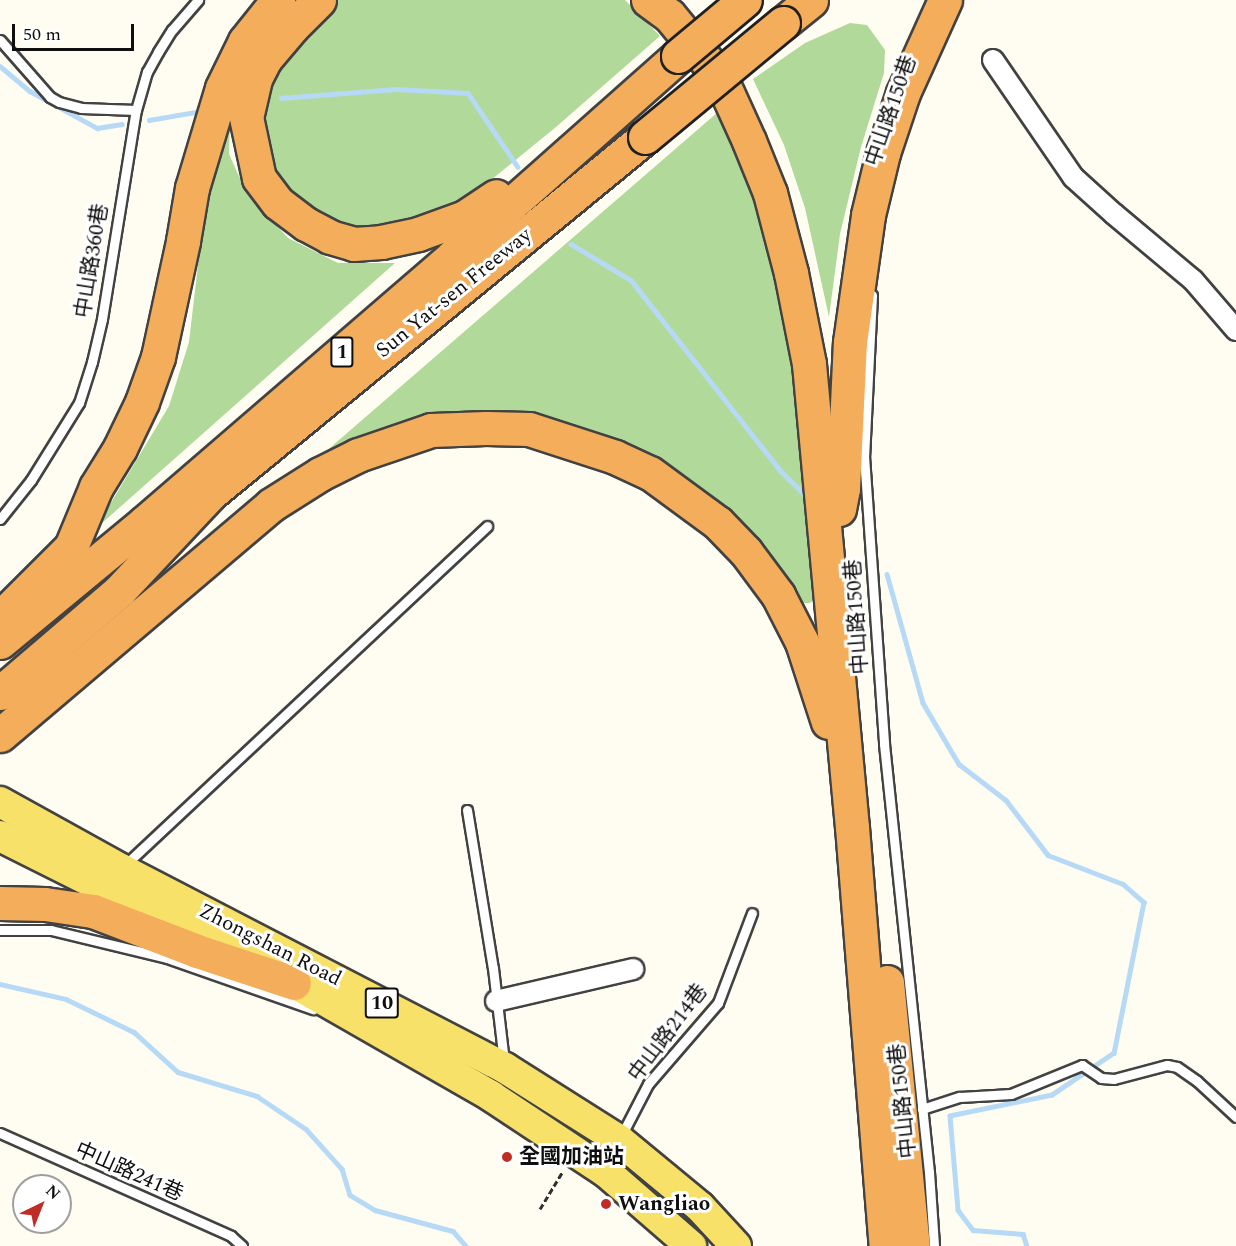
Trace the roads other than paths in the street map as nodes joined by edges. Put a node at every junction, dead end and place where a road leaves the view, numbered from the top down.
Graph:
1 (198, 0) edge
2 (278, 0) edge
3 (319, 0) edge
4 (648, 0) edge
5 (682, 0) edge
6 (745, 0) edge
7 (811, 0) edge
8 (945, 14) edge
9 (0, 40) edge
10 (678, 56) junction
11 (993, 60) dead end
12 (917, 88) dead end
13 (909, 109) dead end
14 (136, 110) junction
15 (885, 192) dead end
16 (873, 281) dead end
17 (1236, 330) edge
18 (839, 508) junction
19 (0, 519) edge
20 (487, 526) dead end
21 (0, 617) edge
22 (0, 642) edge
23 (0, 693) edge
24 (0, 735) edge
25 (0, 802) edge
26 (467, 810) dead end
27 (852, 827) junction
28 (0, 836) edge
29 (121, 869) junction
30 (0, 903) edge
31 (752, 913) dead end
32 (0, 930) edge
33 (633, 969) dead end
34 (294, 983) junction
35 (496, 1001) junction
36 (378, 1032) junction
37 (498, 1082) junction
38 (922, 1109) junction
39 (1236, 1117) edge
40 (0, 1133) edge
41 (619, 1140) junction
42 (242, 1246) edge
43 (691, 1246) edge
44 (735, 1246) edge
45 (886, 1246) edge
46 (913, 1246) edge
47 (934, 1246) edge

1 - 14 lane, 中山路360巷
2 - 21 highway
3 - 10 highway
4 - 27 highway
5 - 18 highway
6 - 10 highway, Sun Yat-sen Freeway / 1, bridge
7 - 23 highway, Sun Yat-sen Freeway / 1, bridge
8 - 12 lane, 中山路150巷
8 - 18 highway
9 - 14 lane
10 - 22 highway, Sun Yat-sen Freeway / 1
11 - 17 street
13 - 15 lane, 中山路150巷
14 - 19 lane, 中山路360巷
16 - 38 lane, 中山路150巷
18 - 46 highway
20 - 29 lane
24 - 27 highway
25 - 29 main road, Zhongshan Road / 10
26 - 35 lane
27 - 45 highway
28 - 34 main road, Zhongshan Road / 10
29 - 37 main road, Zhongshan Road / 10
30 - 34 highway
31 - 41 lane, 中山路214巷
32 - 36 lane
33 - 35 street
34 - 36 main road, Zhongshan Road / 10
35 - 37 lane
36 - 37 main road, Zhongshan Road / 10
37 - 41 main road, Zhongshan Road / 10
37 - 43 main road, Zhongshan Road / 10
38 - 39 lane
38 - 47 lane, 中山路150巷
40 - 42 lane, 中山路241巷
41 - 44 main road, Zhongshan Road / 10

